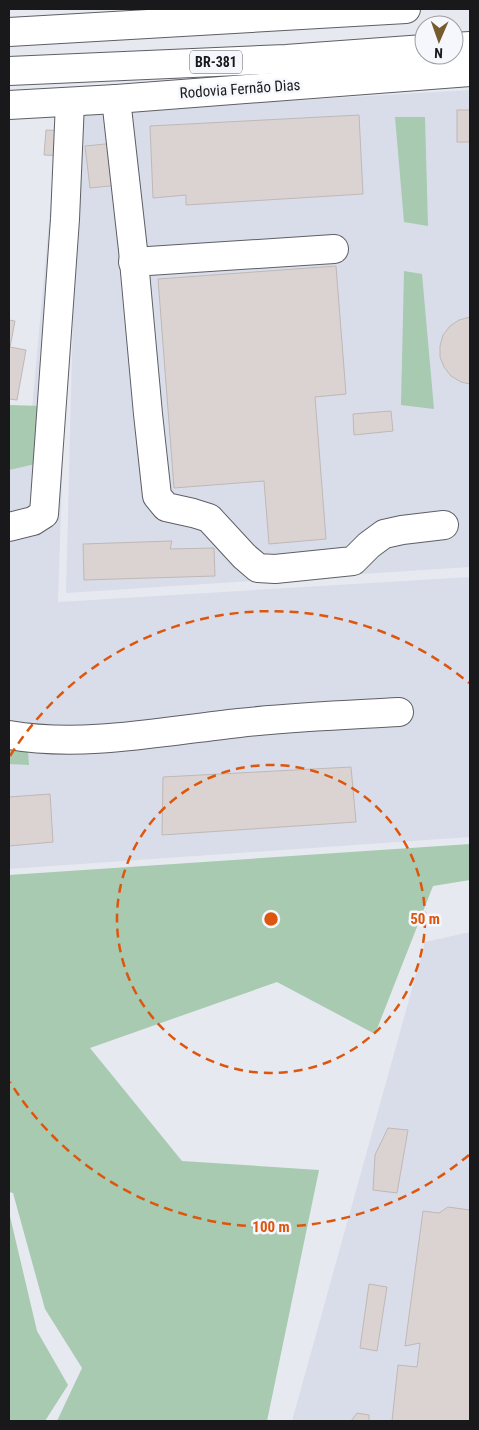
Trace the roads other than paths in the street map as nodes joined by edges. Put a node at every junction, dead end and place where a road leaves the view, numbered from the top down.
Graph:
1 (170, 9) edge
2 (406, 9) edge
3 (133, 24) junction
4 (9, 32) edge
5 (414, 50) edge
6 (9, 71) edge
7 (470, 72) edge
8 (123, 98) junction
9 (70, 102) junction
10 (15, 109) edge
11 (334, 249) dead end
12 (133, 256) junction
13 (444, 525) dead end
14 (9, 527) edge
15 (398, 712) dead end
16 (9, 735) edge

1 - 3 main road
2 - 3 main road
3 - 4 main road
5 - 6 main road, Rodovia Fernão Dias / BR-381
7 - 8 main road, Rodovia Fernão Dias / BR-381
8 - 9 main road, Rodovia Fernão Dias / BR-381
8 - 12 main road
9 - 10 main road, Rodovia Fernão Dias / BR-381
9 - 14 main road
11 - 12 main road
12 - 13 main road
15 - 16 main road

